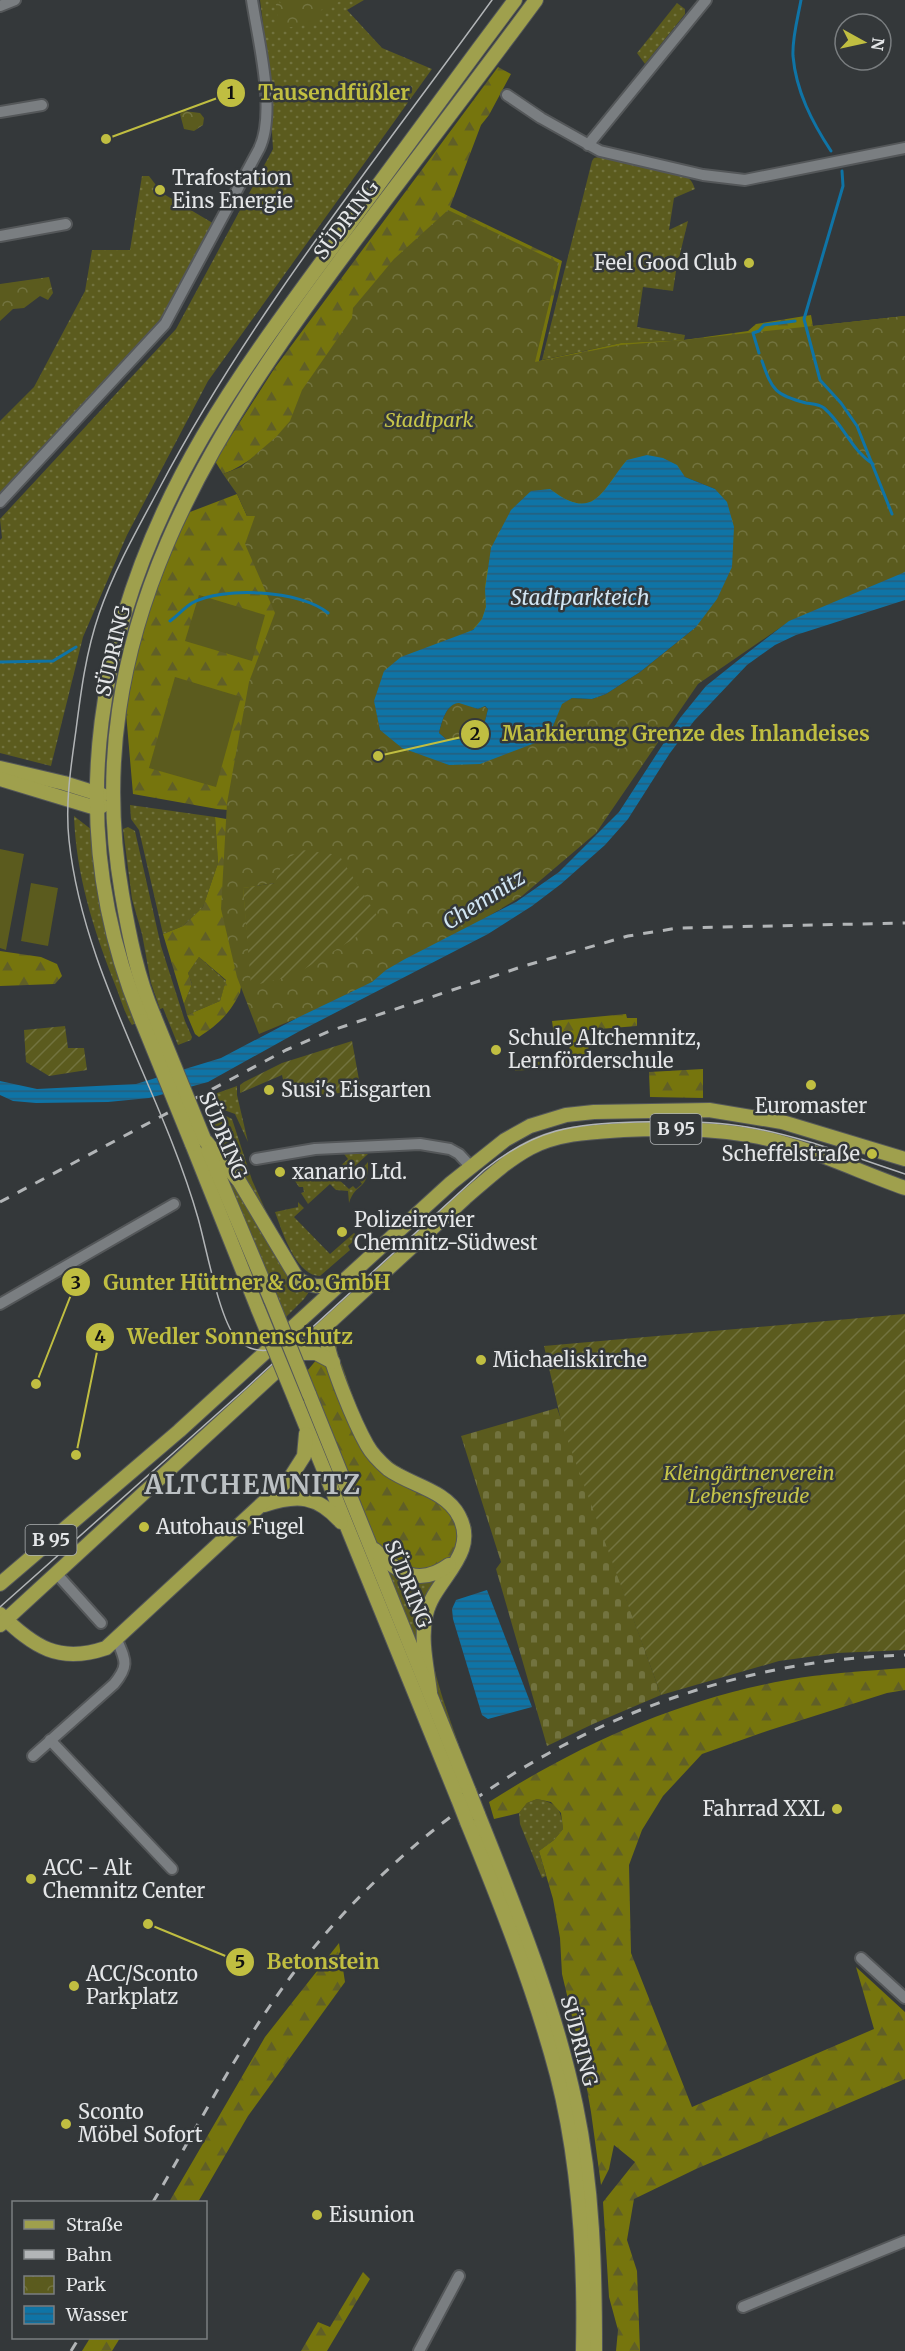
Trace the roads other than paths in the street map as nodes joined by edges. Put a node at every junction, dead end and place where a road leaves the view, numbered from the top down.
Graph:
1 (15, 0) edge
2 (252, 0) edge
3 (515, 0) edge
4 (536, 0) edge
5 (706, 0) edge
6 (0, 6) edge
7 (507, 95) dead end
8 (42, 105) dead end
9 (0, 112) edge
10 (588, 145) junction
11 (905, 148) edge
12 (66, 224) dead end
13 (0, 236) edge
14 (0, 502) edge
15 (0, 768) edge
16 (0, 779) edge
17 (96, 792) junction
18 (108, 803) junction
19 (198, 1142) junction
20 (256, 1159) dead end
21 (905, 1159) edge
22 (471, 1167) junction
23 (905, 1188) edge
24 (174, 1204) dead end
25 (338, 1284) junction
26 (0, 1304) edge
27 (328, 1324) junction
28 (296, 1353) junction
29 (333, 1362) junction
30 (306, 1429) junction
31 (324, 1471) junction
32 (290, 1478) junction
33 (353, 1503) junction
34 (260, 1507) junction
35 (347, 1530) junction
36 (372, 1548) junction
37 (460, 1556) junction
38 (56, 1573) junction
39 (0, 1584) edge
40 (2, 1619) edge
41 (101, 1623) dead end
42 (117, 1640) junction
43 (430, 1692) junction
44 (50, 1740) junction
45 (33, 1756) dead end
46 (464, 1795) junction
47 (472, 1818) junction
48 (172, 1869) dead end
49 (861, 1958) dead end
50 (905, 1998) edge
51 (905, 2241) edge
52 (459, 2276) dead end
53 (743, 2307) dead end
54 (419, 2351) edge
55 (583, 2351) edge
56 (595, 2351) edge

1 - 6 street
2 - 14 street
3 - 17 main road, SÜDRING
4 - 18 main road, SÜDRING
5 - 10 street
7 - 10 street
8 - 9 street
10 - 11 street
12 - 13 street
15 - 17 main road
16 - 18 main road
17 - 18 main road
18 - 19 main road, SÜDRING, bridge
19 - 25 main road
19 - 30 main road, SÜDRING, bridge
19 - 33 main road, SÜDRING, bridge
20 - 22 street
21 - 22 main road, B 95
22 - 25 main road, B 95
23 - 27 main road, B 95
24 - 26 street
25 - 39 main road, B 95
27 - 28 main road, B 95
27 - 29 main road
28 - 29 main road
28 - 38 main road, B 95
29 - 37 main road
30 - 31 main road, SÜDRING
30 - 32 main road
31 - 32 main road
31 - 33 main road
31 - 35 main road, SÜDRING
32 - 34 main road
33 - 36 main road, SÜDRING
34 - 35 main road
34 - 42 main road
35 - 46 main road, SÜDRING
36 - 37 main road
36 - 43 main road, SÜDRING
37 - 43 main road
38 - 40 main road, B 95
38 - 41 street
40 - 42 main road
42 - 44 street
43 - 46 main road, SÜDRING
44 - 45 street
44 - 48 street
46 - 47 main road, SÜDRING, bridge
47 - 55 main road, SÜDRING
47 - 56 main road, SÜDRING
49 - 50 street
51 - 53 street
52 - 54 street

